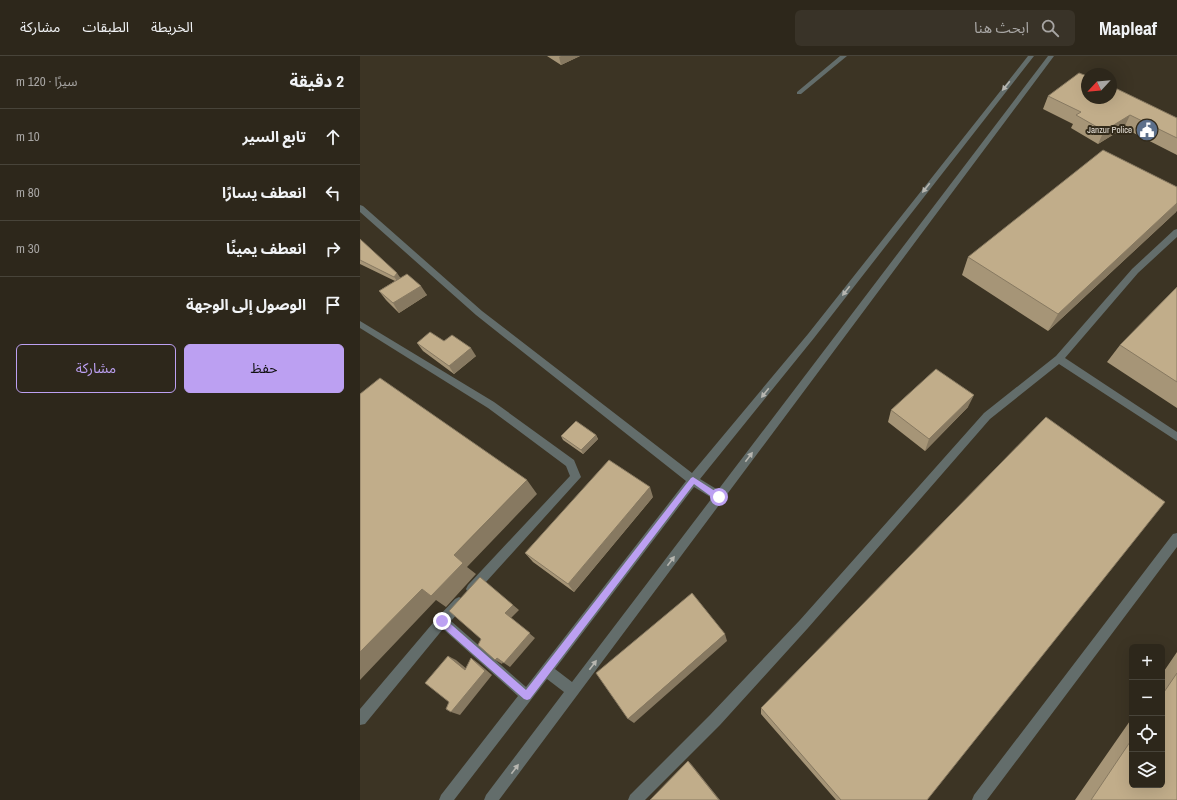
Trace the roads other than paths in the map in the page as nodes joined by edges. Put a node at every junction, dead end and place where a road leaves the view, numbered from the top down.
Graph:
1 (844, 56) edge
2 (1031, 56) edge
3 (1051, 56) edge
4 (799, 94) dead end
5 (360, 208) edge
6 (1177, 232) edge
7 (360, 324) edge
8 (1059, 358) junction
9 (1177, 438) edge
10 (693, 480) junction
11 (719, 497) junction
12 (1177, 538) edge
13 (442, 621) junction
14 (547, 671) junction
15 (573, 691) junction
16 (527, 696) junction
17 (360, 719) edge
18 (446, 800) edge
19 (492, 800) edge
20 (635, 800) edge
21 (979, 800) edge

1 - 4 street
2 -> 10 street
11 -> 3 street
5 - 10 street
6 - 8 street
7 - 13 street
8 - 9 street
8 - 20 street
10 - 11 street
10 - 14 street
15 -> 11 street
12 - 21 street
13 - 16 street
13 - 17 street
14 - 15 street
14 - 16 street
19 -> 15 street
16 - 18 street

